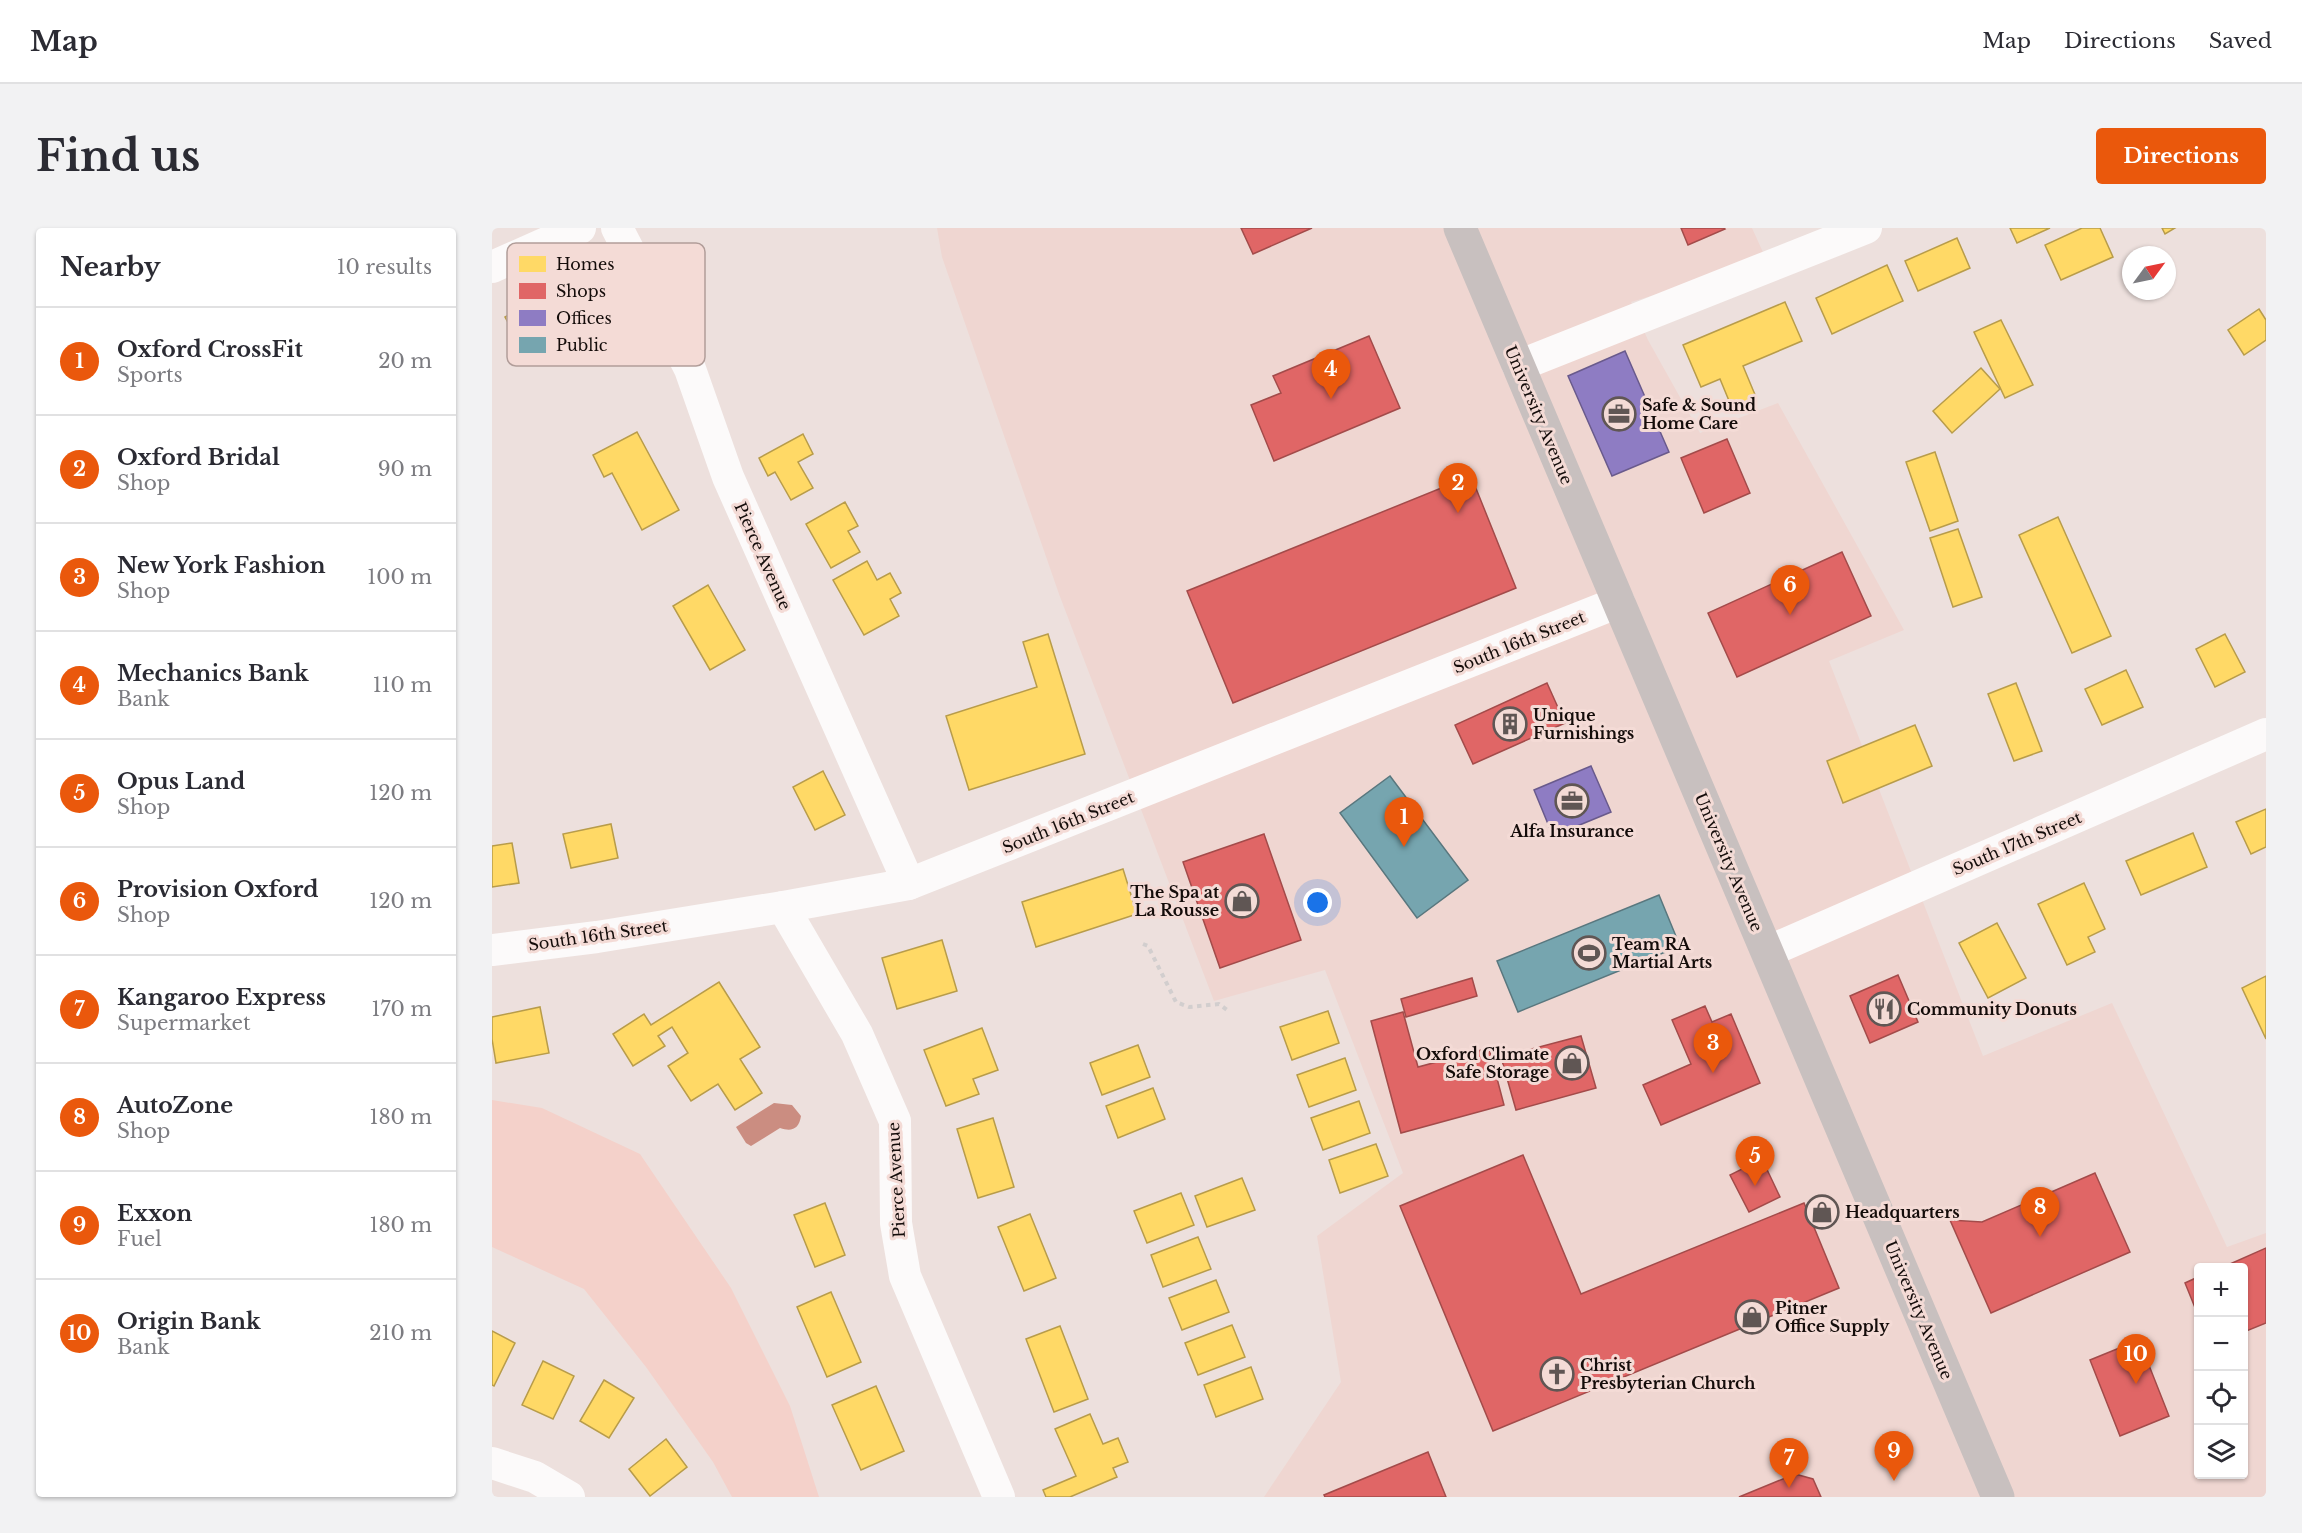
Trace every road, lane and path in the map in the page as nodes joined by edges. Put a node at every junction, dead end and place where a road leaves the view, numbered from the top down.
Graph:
1 (580, 228) edge
2 (617, 228) edge
3 (1460, 228) edge
4 (1866, 228) edge
5 (546, 243) edge
6 (625, 243) edge
7 (507, 260) edge
8 (492, 267) edge
9 (688, 366) edge
10 (1518, 366) junction
11 (1619, 603) junction
12 (2266, 734) edge
13 (909, 884) junction
14 (783, 908) junction
15 (1143, 944) dead end
16 (492, 950) edge
17 (1767, 952) junction
18 (1227, 1010) dead end
19 (492, 1463) edge
20 (569, 1497) edge
21 (999, 1497) edge
22 (1998, 1497) edge

1 - 5 street
2 - 6 street, Pierce Avenue
3 - 10 main road, University Avenue
4 - 10 street
7 - 8 street
9 - 13 street, Pierce Avenue
10 - 11 main road, University Avenue
11 - 13 street, South 16th Street
11 - 17 main road, University Avenue
12 - 17 street, South 17th Street
13 - 14 street, South 16th Street
14 - 16 street, South 16th Street
14 - 21 street, Pierce Avenue
15 - 18 path
17 - 22 main road, University Avenue
19 - 20 street

